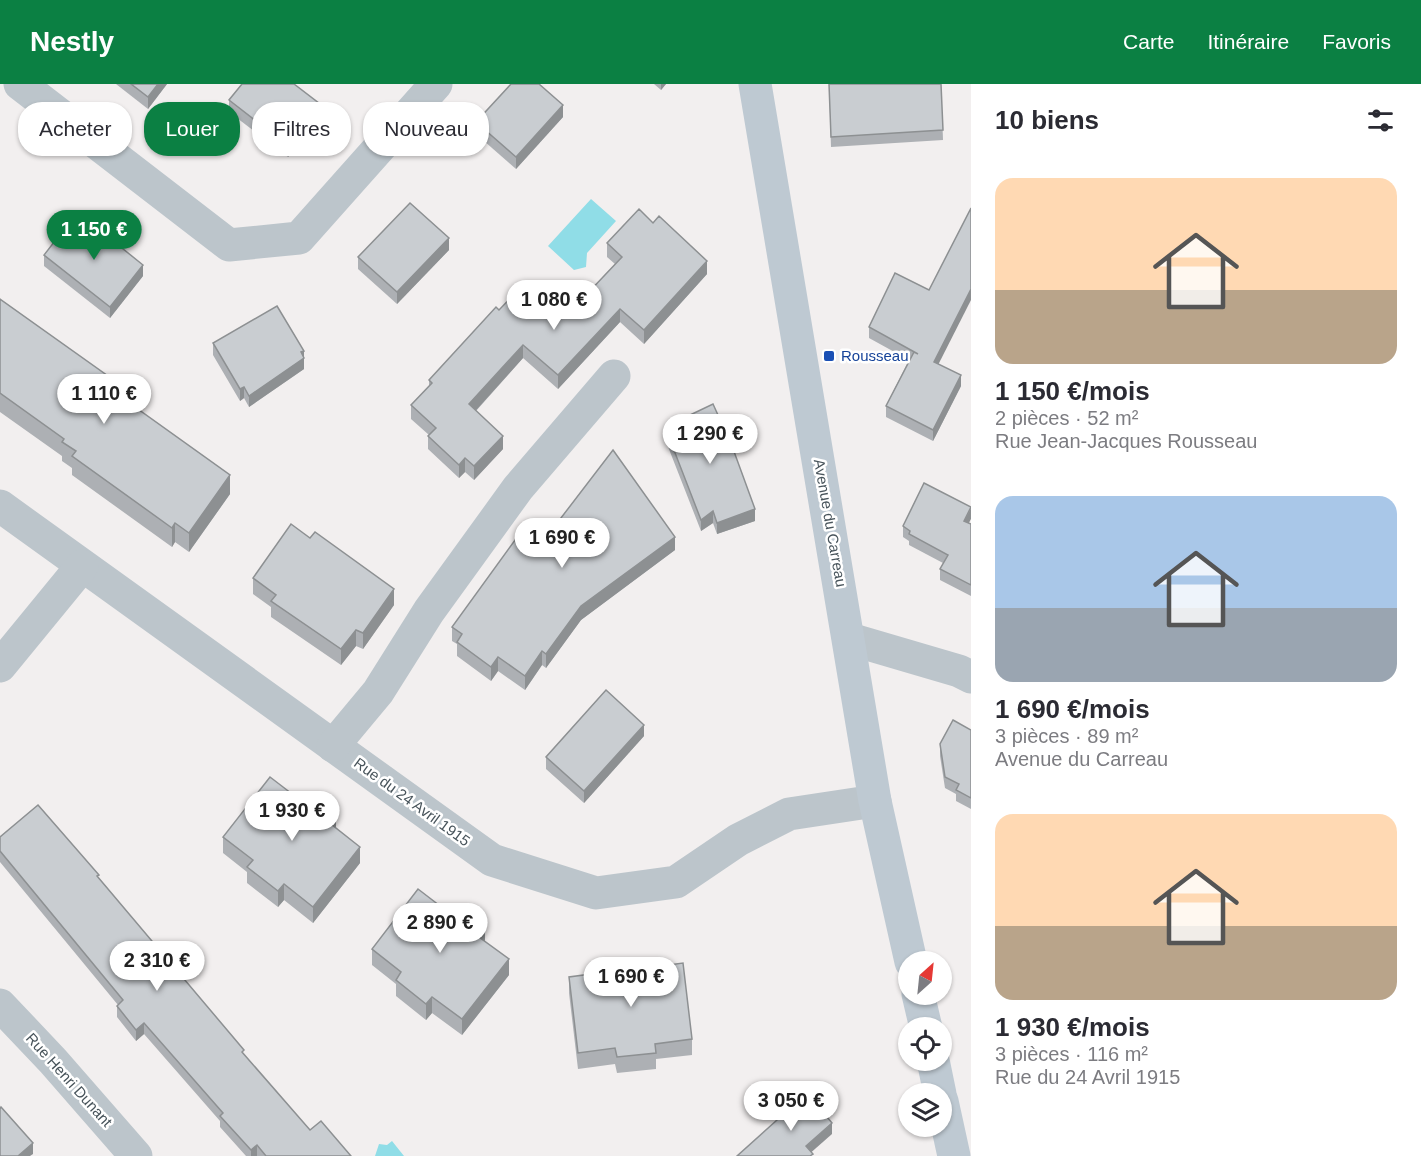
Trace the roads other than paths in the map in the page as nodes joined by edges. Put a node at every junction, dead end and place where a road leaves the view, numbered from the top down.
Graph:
1 (9, 84) edge
2 (20, 84) edge
3 (436, 84) edge
4 (755, 84) edge
5 (0, 95) edge
6 (614, 375) dead end
7 (0, 506) edge
8 (82, 566) junction
9 (850, 639) junction
10 (0, 666) edge
11 (971, 677) edge
12 (333, 746) junction
13 (875, 801) junction
14 (909, 951) edge
15 (0, 1005) edge
16 (950, 1137) edge
17 (136, 1156) edge
18 (954, 1156) edge

1 - 5 street
2 - 3 street
4 - 9 street, Avenue du Carreau
6 - 12 street
7 - 8 street, Rue du 24 Avril 1915
8 - 10 street
8 - 12 street, Rue du 24 Avril 1915
9 - 11 street
9 - 13 street, Avenue du Carreau
12 - 13 street, Rue du 24 Avril 1915
13 - 14 street, Avenue du Carreau
15 - 17 street, Rue Henri Dunant
16 - 18 street

